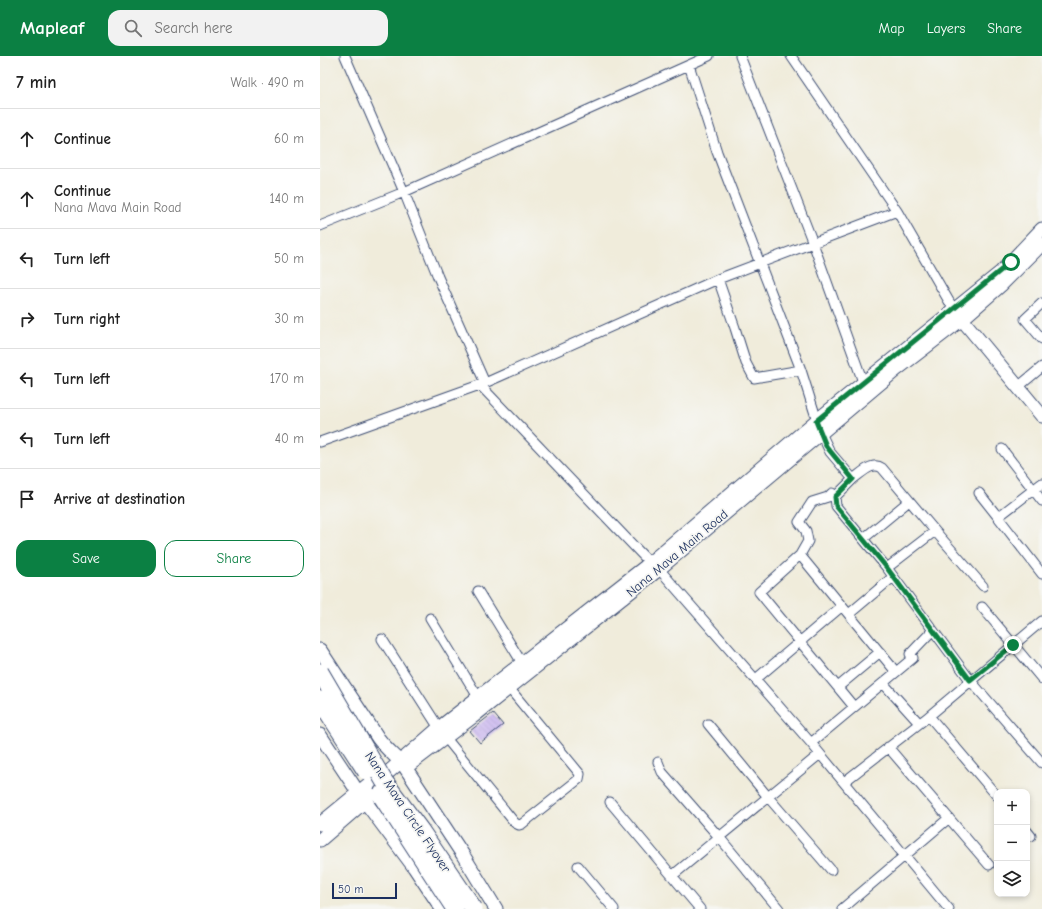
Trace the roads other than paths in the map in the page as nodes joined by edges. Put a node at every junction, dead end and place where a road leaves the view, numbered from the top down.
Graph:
1 (345, 56) edge
2 (709, 56) edge
3 (740, 56) edge
4 (791, 56) edge
5 (689, 65) junction
6 (404, 192) junction
7 (897, 211) junction
8 (320, 226) edge
9 (1042, 229) edge
10 (813, 243) junction
11 (1042, 244) edge
12 (760, 263) junction
13 (718, 279) junction
14 (1042, 303) edge
15 (958, 314) junction
16 (1042, 339) edge
17 (1042, 367) edge
18 (801, 370) junction
19 (863, 382) junction
20 (483, 384) junction
21 (1018, 387) junction
22 (1042, 416) edge
23 (816, 421) junction
24 (821, 433) junction
25 (320, 442) edge
26 (1002, 449) dead end
27 (853, 479) junction
28 (1042, 483) edge
29 (1034, 490) junction
30 (979, 493) dead end
31 (832, 494) dead end
32 (909, 501) junction
33 (1042, 501) edge
34 (998, 517) junction
35 (934, 531) junction
36 (863, 539) junction
37 (800, 554) junction
38 (654, 566) junction
39 (887, 568) junction
40 (1042, 574) edge
41 (893, 577) junction
42 (983, 586) dead end
43 (478, 591) dead end
44 (842, 606) junction
45 (982, 607) dead end
46 (849, 614) junction
47 (430, 618) dead end
48 (1042, 621) edge
49 (933, 630) junction
50 (382, 639) dead end
51 (800, 642) junction
52 (1013, 645) junction
53 (320, 650) edge
54 (880, 652) junction
55 (522, 663) junction
56 (320, 672) edge
57 (896, 672) junction
58 (756, 679) junction
59 (1042, 679) edge
60 (970, 680) junction
61 (883, 683) junction
62 (838, 687) junction
63 (509, 688) junction
64 (478, 697) junction
65 (320, 700) edge
66 (854, 707) junction
67 (929, 716) junction
68 (708, 724) dead end
69 (919, 724) junction
70 (442, 733) junction
71 (320, 735) edge
72 (811, 743) junction
73 (888, 747) junction
74 (820, 754) junction
75 (658, 762) dead end
76 (1042, 763) edge
77 (403, 764) junction
78 (844, 782) junction
79 (994, 792) edge
80 (362, 797) junction
81 (768, 797) junction
82 (610, 802) dead end
83 (949, 818) junction
84 (320, 824) edge
85 (719, 837) junction
86 (320, 840) edge
87 (905, 856) junction
88 (989, 865) dead end
89 (578, 866) dead end
90 (831, 870) dead end
91 (672, 876) junction
92 (442, 909) edge
93 (454, 909) edge
94 (474, 909) edge
95 (496, 909) edge
96 (614, 909) edge
97 (700, 909) edge
98 (779, 909) edge
99 (842, 909) edge
100 (949, 909) edge

1 - 6 street
2 - 5 street
3 - 10 street
4 - 7 street
5 - 6 street
5 - 12 street
6 - 8 street
6 - 20 street
7 - 10 street
7 - 15 street
9 - 15 street
10 - 12 street
10 - 19 street
11 - 15 street
12 - 13 street
12 - 18 street
13 - 18 street
13 - 20 street
14 - 16 street
15 - 19 street, Nana Mava Main Road
15 - 21 street
15 - 24 street, Nana Mava Main Road
17 - 21 street
18 - 23 street
19 - 23 street, Nana Mava Main Road
20 - 25 street
20 - 38 street
21 - 22 street
23 - 24 street
23 - 38 street, Nana Mava Main Road
24 - 27 street
24 - 38 street, Nana Mava Main Road
26 - 29 street
27 - 32 street
27 - 36 street
28 - 29 street
29 - 33 street
29 - 34 street
30 - 34 street
31 - 37 street
32 - 35 street
32 - 36 street
34 - 40 street
35 - 39 street
35 - 42 street
36 - 39 street
37 - 44 street
37 - 51 street
38 - 55 street, Nana Mava Main Road
38 - 58 street
38 - 63 street, Nana Mava Main Road
39 - 41 street
41 - 46 street
41 - 49 street
43 - 55 street
44 - 46 street
44 - 51 street
45 - 52 street
46 - 54 street
47 - 64 street
48 - 52 street
49 - 57 street
49 - 60 street
50 - 70 street
51 - 58 street
51 - 62 street
52 - 59 street
52 - 60 street
53 - 77 street
54 - 57 street
54 - 62 street
55 - 64 street, Nana Mava Main Road
56 - 94 highway, Nana Mava Circle Flyover, bridge
57 - 61 street
58 - 72 street
60 - 67 street
60 - 76 street
61 - 66 street
61 - 69 street
62 - 66 street
63 - 70 street, Nana Mava Main Road
63 - 70 street
64 - 70 street, Nana Mava Main Road
65 - 93 highway, Nana Mava Circle Flyover, bridge
66 - 72 street
67 - 69 street
67 - 79 street
68 - 81 street
69 - 73 street
70 - 77 street, Nana Mava Main Road
71 - 80 street
72 - 74 street
73 - 78 street
73 - 83 street
74 - 78 street
74 - 81 street
75 - 85 street
77 - 80 street, Nana Mava Main Road
77 - 95 street
78 - 87 street
80 - 84 street
80 - 86 street
80 - 92 street
81 - 85 street
81 - 90 street
82 - 91 street
83 - 87 street
83 - 88 street
85 - 91 street
85 - 98 street
87 - 99 street
87 - 100 street
89 - 96 street
91 - 97 street

